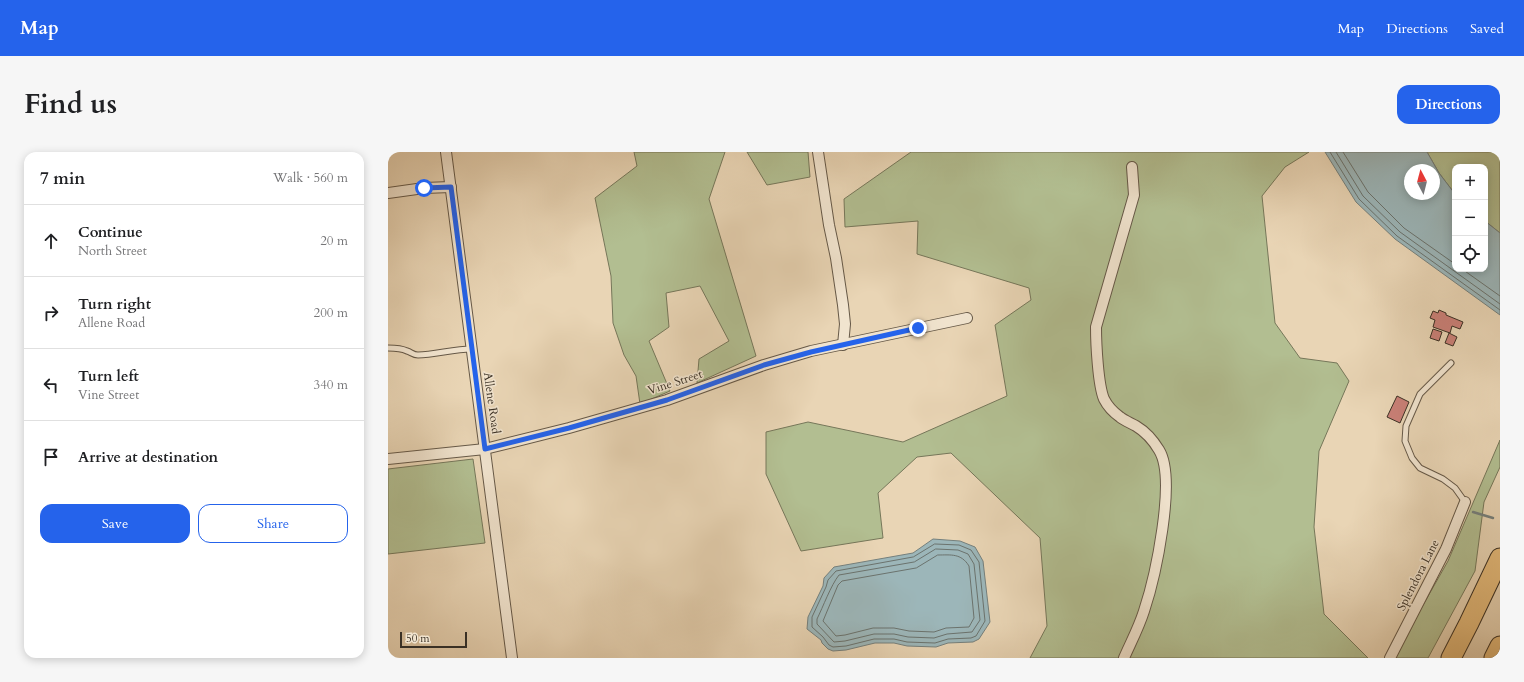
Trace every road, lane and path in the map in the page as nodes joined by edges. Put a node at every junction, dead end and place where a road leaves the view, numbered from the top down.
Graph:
1 (446, 152) edge
2 (818, 152) edge
3 (1132, 167) dead end
4 (451, 187) junction
5 (388, 193) edge
6 (967, 318) dead end
7 (843, 345) junction
8 (388, 348) edge
9 (472, 349) junction
10 (1451, 363) dead end
11 (485, 449) junction
12 (388, 459) edge
13 (1465, 502) joint
14 (1500, 558) edge
15 (1500, 646) edge
16 (512, 658) edge
17 (1124, 658) edge
18 (1390, 658) edge
19 (1451, 658) edge
20 (1494, 658) edge

1 - 4 street, Allene Road
2 - 7 street
3 - 17 street
4 - 5 street
4 - 9 street, Allene Road
6 - 7 street, Vine Street
7 - 11 street, Vine Street
8 - 9 lane
9 - 11 street, Allene Road
10 - 13 lane
11 - 12 street, Vine Street
11 - 16 street, Allene Road
13 - 18 street, Splendora Lane
14 - 19 highway
15 - 20 highway

